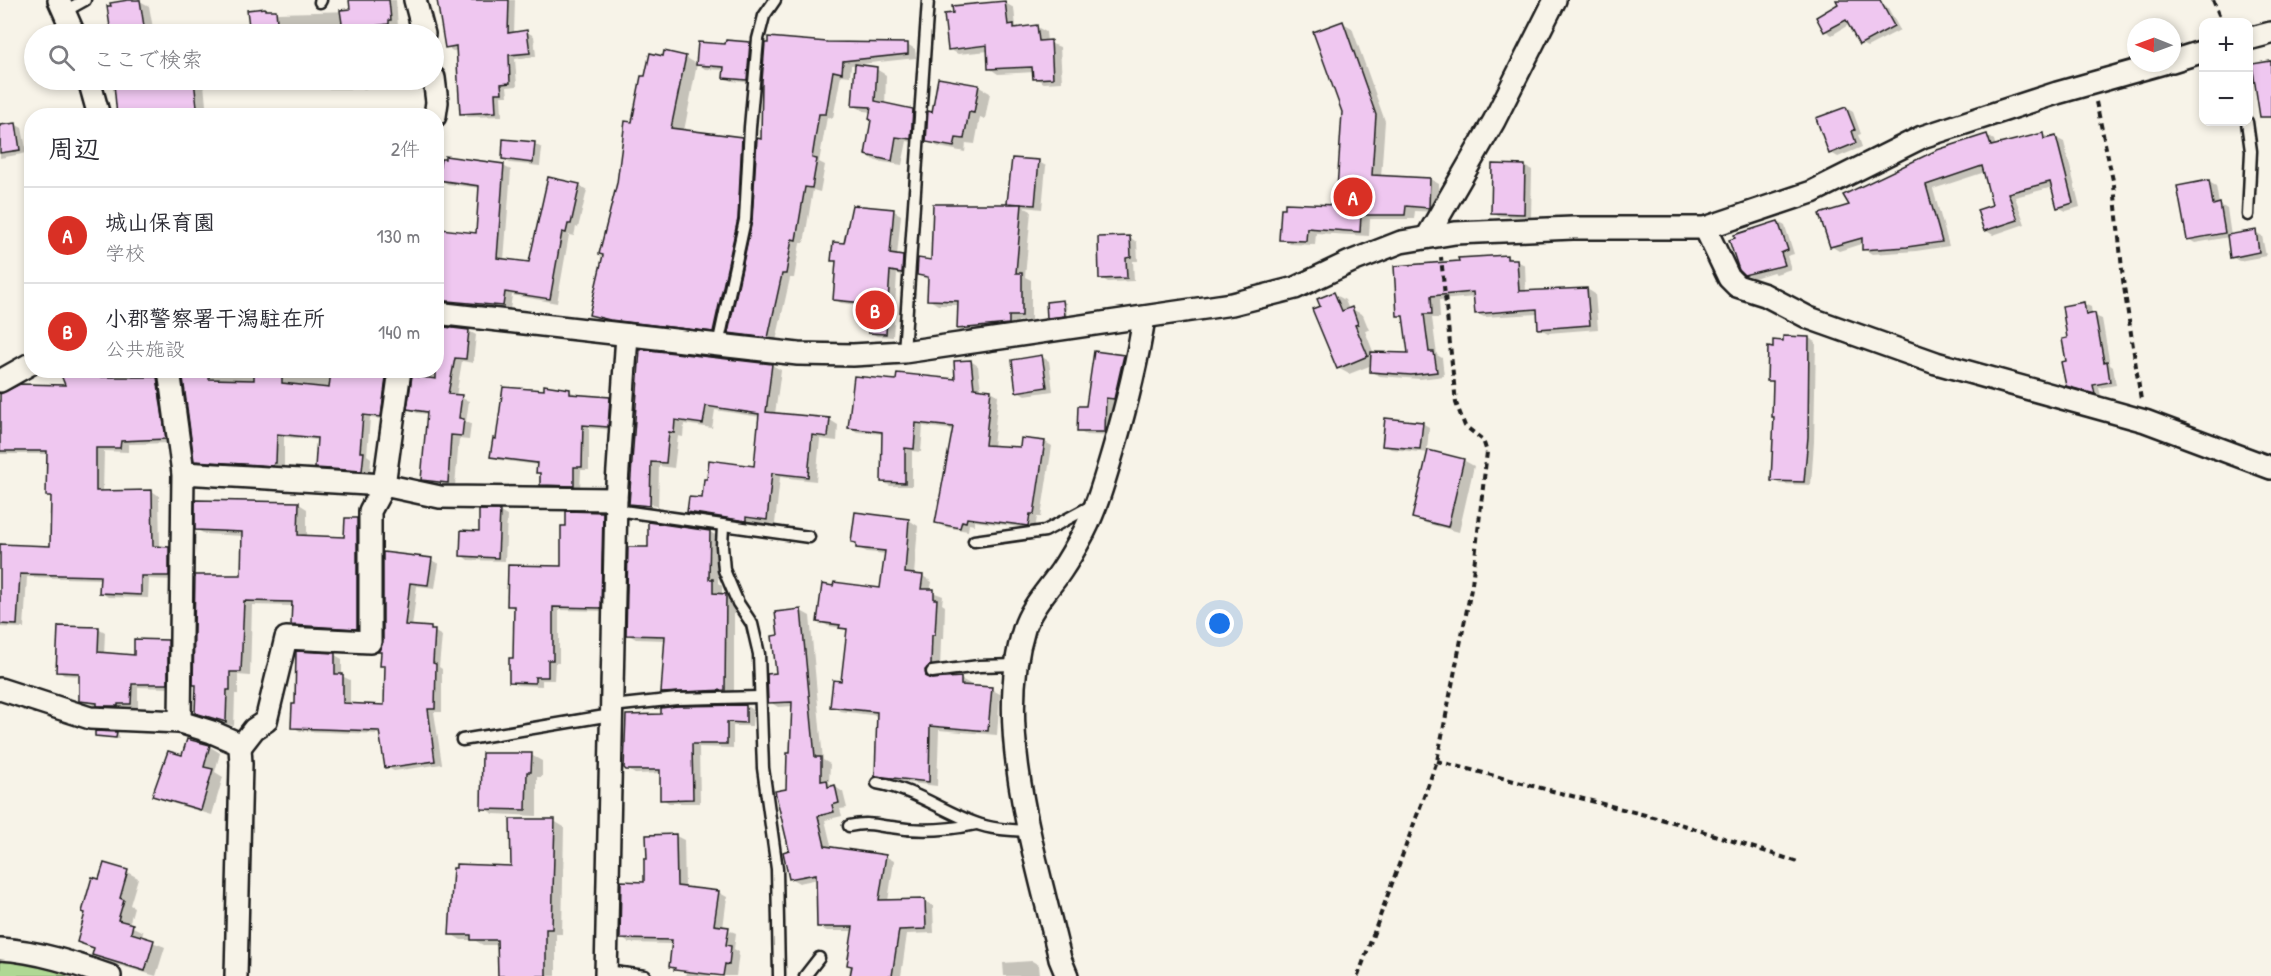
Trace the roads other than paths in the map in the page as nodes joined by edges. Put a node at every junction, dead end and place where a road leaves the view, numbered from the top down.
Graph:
1 (85, 0) edge
2 (415, 0) edge
3 (776, 0) edge
4 (928, 0) edge
5 (1555, 0) edge
6 (62, 6) edge
7 (70, 24) edge
8 (421, 24) edge
9 (2271, 33) edge
10 (2253, 38) edge
11 (2199, 53) edge
12 (2181, 58) edge
13 (2133, 72) edge
14 (92, 90) edge
15 (436, 90) edge
16 (97, 108) edge
17 (436, 108) edge
18 (2248, 126) edge
19 (2248, 215) dead end
20 (1705, 228) junction
21 (1433, 236) junction
22 (444, 313) edge
23 (1144, 318) junction
24 (627, 335) junction
25 (718, 345) junction
26 (904, 352) junction
27 (24, 368) edge
28 (170, 378) edge
29 (399, 378) edge
30 (0, 381) edge
31 (2271, 468) edge
32 (183, 473) junction
33 (384, 485) junction
34 (1095, 504) junction
35 (616, 505) junction
36 (723, 526) junction
37 (809, 537) dead end
38 (974, 541) dead end
39 (1016, 665) junction
40 (932, 672) dead end
41 (0, 689) edge
42 (760, 697) junction
43 (611, 711) junction
44 (180, 722) junction
45 (462, 740) dead end
46 (240, 747) junction
47 (877, 783) dead end
48 (976, 824) junction
49 (849, 826) dead end
50 (1030, 831) junction
51 (0, 949) edge
52 (819, 958) dead end
53 (606, 974) edge
54 (110, 976) edge
55 (236, 976) edge
56 (645, 976) edge
57 (778, 976) edge
58 (805, 976) edge
59 (1068, 976) edge

1 - 6 lane
2 - 8 street
3 - 25 lane
4 - 26 lane
5 - 21 street
6 - 7 street
9 - 10 street
11 - 12 street
13 - 20 street
14 - 16 street
15 - 17 street
18 - 19 lane
20 - 21 street
20 - 31 street
21 - 23 street
22 - 24 street
23 - 26 street
23 - 34 street
24 - 25 street
24 - 35 street
25 - 26 street
27 - 30 street
28 - 32 street
29 - 33 street
32 - 33 street
32 - 44 street
33 - 35 street
33 - 46 street
34 - 38 lane
34 - 39 street
35 - 36 lane
35 - 43 street
36 - 37 lane
36 - 42 lane
39 - 40 lane
39 - 50 street
41 - 44 street
42 - 43 lane
42 - 57 lane
43 - 45 lane
43 - 53 street
44 - 46 street
46 - 55 street
47 - 48 lane
48 - 49 lane
48 - 50 lane
50 - 59 street
51 - 54 street
52 - 58 lane
53 - 56 lane

